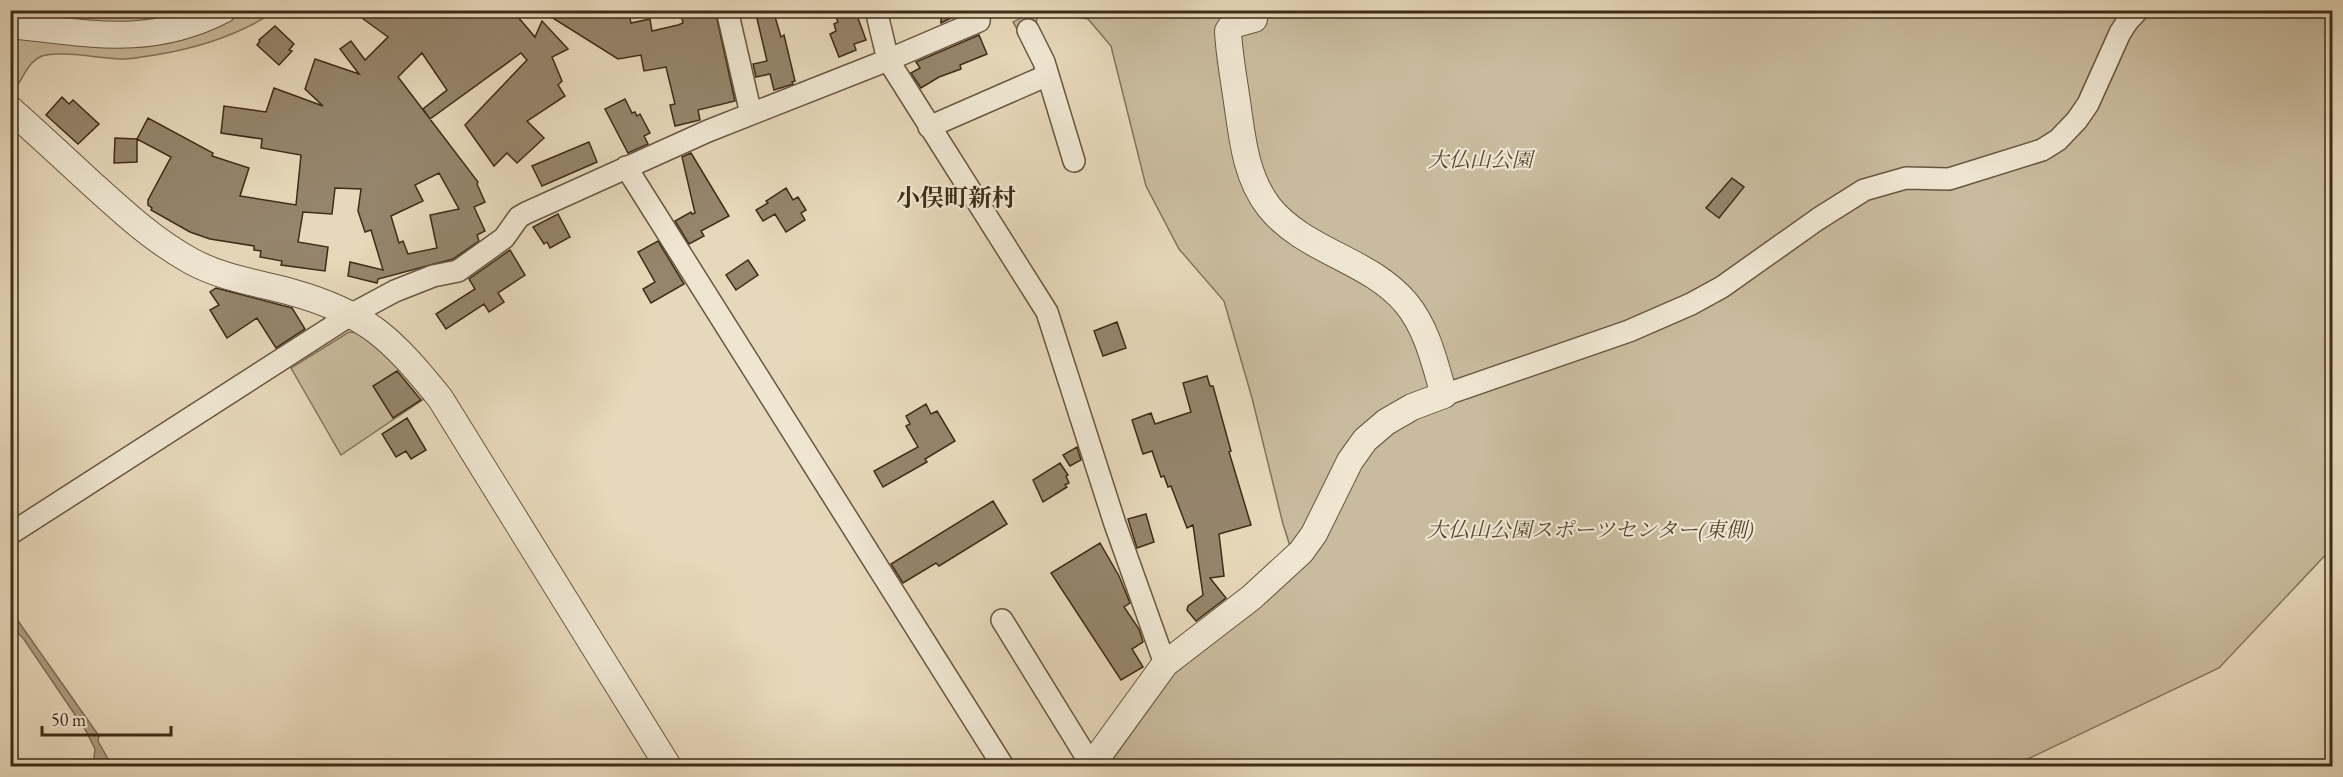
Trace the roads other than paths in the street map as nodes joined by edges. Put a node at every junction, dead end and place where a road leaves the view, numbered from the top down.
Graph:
1 (223, 10) edge
2 (727, 10) edge
3 (876, 10) edge
4 (980, 10) edge
5 (2138, 10) edge
6 (1254, 19) dead end
7 (10, 24) edge
8 (1028, 30) dead end
9 (888, 60) junction
10 (1048, 75) junction
11 (10, 109) edge
12 (751, 114) junction
13 (929, 127) junction
14 (1074, 161) dead end
15 (626, 167) junction
16 (352, 314) junction
17 (1444, 395) junction
18 (10, 534) edge
19 (1002, 620) dead end
20 (1165, 664) junction
21 (668, 766) edge
22 (1003, 766) edge
23 (1091, 766) edge

1 - 7 street
2 - 12 street
3 - 9 street
4 - 9 street
5 - 17 street
6 - 17 street
8 - 10 street
9 - 12 street
9 - 13 street
10 - 13 street
10 - 14 street
11 - 16 street
12 - 15 street
13 - 20 street
15 - 16 street
15 - 22 street
16 - 18 street
16 - 21 street
17 - 20 street
19 - 23 street
20 - 23 street

